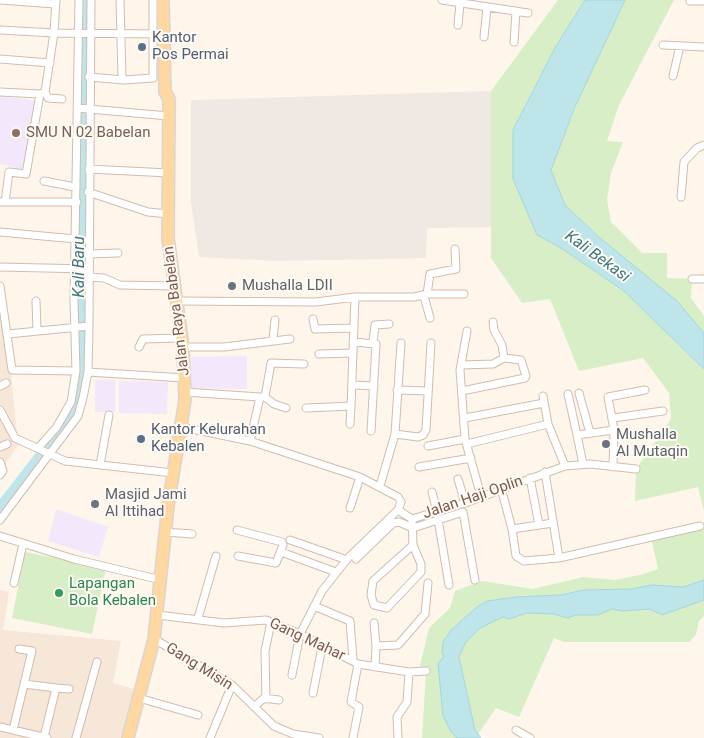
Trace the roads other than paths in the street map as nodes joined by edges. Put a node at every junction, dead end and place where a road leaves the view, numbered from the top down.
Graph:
1 (0, 0) edge
2 (79, 0) edge
3 (91, 0) edge
4 (120, 0) edge
5 (153, 0) edge
6 (163, 0) edge
7 (442, 0) edge
8 (455, 1) edge
9 (690, 1) edge
10 (704, 1) edge
11 (55, 2) edge
12 (487, 7) junction
13 (516, 11) junction
14 (528, 13) dead end
15 (458, 25) dead end
16 (0, 30) edge
17 (54, 33) junction
18 (121, 33) junction
19 (79, 34) junction
20 (90, 34) junction
21 (158, 34) junction
22 (484, 37) dead end
23 (514, 42) dead end
24 (663, 45) dead end
25 (680, 46) junction
26 (704, 46) edge
27 (0, 59) edge
28 (50, 63) junction
29 (673, 76) dead end
30 (89, 77) junction
31 (122, 79) junction
32 (0, 92) edge
33 (43, 93) junction
34 (62, 100) dead end
35 (78, 108) junction
36 (90, 108) junction
37 (169, 116) junction
38 (704, 145) edge
39 (89, 169) junction
40 (170, 173) junction
41 (44, 181) dead end
42 (76, 188) junction
43 (88, 190) junction
44 (681, 196) dead end
45 (2, 202) edge
46 (77, 202) junction
47 (169, 214) junction
48 (0, 232) edge
49 (75, 239) junction
50 (455, 249) dead end
51 (118, 253) dead end
52 (89, 254) junction
53 (0, 267) edge
54 (81, 269) junction
55 (89, 277) junction
56 (692, 279) dead end
57 (704, 279) edge
58 (0, 286) edge
59 (174, 286) junction
60 (464, 294) dead end
61 (426, 295) junction
62 (355, 297) junction
63 (36, 301) dead end
64 (177, 301) junction
65 (430, 318) dead end
66 (313, 319) dead end
67 (275, 320) dead end
68 (3, 322) edge
69 (493, 322) dead end
70 (389, 324) dead end
71 (87, 327) junction
72 (76, 328) junction
73 (354, 328) junction
74 (37, 330) junction
75 (467, 331) dead end
76 (8, 334) junction
77 (290, 338) dead end
78 (273, 339) junction
79 (353, 342) junction
80 (373, 342) junction
81 (401, 342) dead end
82 (182, 343) junction
83 (430, 343) dead end
84 (139, 347) dead end
85 (353, 352) junction
86 (319, 354) dead end
87 (504, 358) junction
88 (304, 364) dead end
89 (461, 365) junction
90 (76, 371) junction
91 (88, 372) junction
92 (185, 378) junction
93 (353, 385) junction
94 (374, 386) junction
95 (397, 390) junction
96 (645, 390) dead end
97 (427, 391) junction
98 (462, 391) junction
99 (185, 392) junction
100 (579, 393) dead end
101 (568, 394) dead end
102 (262, 397) junction
103 (351, 406) junction
104 (286, 408) dead end
105 (306, 408) dead end
106 (663, 411) dead end
107 (0, 412) edge
108 (109, 415) dead end
109 (465, 418) junction
110 (613, 418) junction
111 (350, 424) dead end
112 (548, 424) junction
113 (182, 427) junction
114 (614, 430) junction
115 (371, 431) dead end
116 (590, 433) junction
117 (395, 434) junction
118 (577, 435) junction
119 (250, 441) junction
120 (466, 442) junction
121 (428, 446) dead end
122 (39, 449) junction
123 (48, 455) junction
124 (471, 458) junction
125 (0, 462) edge
126 (100, 464) junction
127 (582, 464) junction
128 (565, 466) junction
129 (419, 467) dead end
130 (613, 467) junction
131 (636, 469) dead end
132 (545, 472) junction
133 (173, 473) junction
134 (0, 475) edge
135 (360, 477) junction
136 (530, 478) junction
137 (458, 479) dead end
138 (380, 486) junction
139 (501, 488) junction
140 (432, 492) dead end
141 (480, 496) junction
142 (465, 503) junction
143 (350, 508) dead end
144 (398, 510) junction
145 (438, 516) junction
146 (412, 519) junction
147 (0, 520) edge
148 (553, 523) junction
149 (539, 525) junction
150 (700, 526) dead end
151 (413, 528) junction
152 (512, 529) junction
153 (238, 530) dead end
154 (165, 532) junction
155 (192, 534) dead end
156 (0, 536) edge
157 (290, 540) dead end
158 (22, 544) junction
159 (413, 545) junction
160 (281, 552) junction
161 (216, 556) dead end
162 (238, 556) dead end
163 (558, 558) junction
164 (356, 559) dead end
165 (347, 560) junction
166 (336, 572) junction
167 (161, 580) junction
168 (475, 580) dead end
169 (14, 583) dead end
170 (428, 583) dead end
171 (449, 585) dead end
172 (314, 606) junction
173 (158, 615) junction
174 (198, 618) junction
175 (271, 622) junction
176 (374, 623) dead end
177 (300, 634) junction
178 (154, 639) junction
179 (376, 646) junction
180 (322, 647) junction
181 (19, 649) dead end
182 (97, 662) dead end
183 (355, 662) junction
184 (375, 667) junction
185 (426, 671) dead end
186 (409, 672) junction
187 (292, 674) dead end
188 (24, 684) junction
189 (232, 685) junction
190 (56, 688) junction
191 (69, 689) dead end
192 (313, 693) dead end
193 (139, 698) junction
194 (266, 698) junction
195 (278, 700) dead end
196 (254, 707) junction
197 (198, 715) dead end
198 (0, 727) edge
199 (13, 730) junction
200 (516, 730) dead end
201 (30, 736) edge
202 (300, 737) edge
203 (45, 738) edge
204 (76, 738) edge
205 (128, 738) edge
206 (210, 738) edge
207 (319, 738) edge
208 (353, 738) edge
209 (398, 738) edge
210 (530, 738) edge

1 - 11 street
2 - 19 street
3 - 20 street
4 - 18 street
5 - 21 street
6 - 21 main road, Jalan Raya Babelan
7 - 8 street
8 - 12 street
8 - 15 street
9 - 10 street
11 - 17 street
12 - 13 street
12 - 22 street
13 - 14 street
13 - 23 street
16 - 17 street
17 - 19 street
17 - 28 street
18 - 20 street
18 - 21 street
18 - 31 street
19 - 20 street
19 - 35 street
20 - 30 street
21 - 31 street
21 - 37 main road, Jalan Raya Babelan
24 - 25 street
25 - 26 street
25 - 29 street
27 - 28 street
28 - 33 street
30 - 31 street
30 - 36 street
32 - 33 street
33 - 34 street
33 - 45 street
35 - 36 street
35 - 42 street
36 - 37 street
36 - 39 street
37 - 40 main road, Jalan Raya Babelan
38 - 44 street
39 - 40 street
39 - 43 street
40 - 47 main road, Jalan Raya Babelan
41 - 42 street
42 - 43 street
42 - 46 street
43 - 47 street
43 - 52 street
45 - 46 street
46 - 49 street
47 - 59 main road, Jalan Raya Babelan
48 - 49 street
49 - 54 street
50 - 61 street
51 - 52 street
52 - 54 street
53 - 54 street
54 - 55 street
54 - 72 street
55 - 59 street
55 - 71 street
56 - 57 street
58 - 68 street
59 - 64 main road, Jalan Raya Babelan
60 - 61 street
61 - 62 street
61 - 65 street
62 - 64 street
62 - 73 street
63 - 74 street
64 - 82 main road, Jalan Raya Babelan
66 - 73 street
67 - 78 street
68 - 76 street
69 - 87 street
70 - 80 street
71 - 72 street
71 - 91 street
72 - 74 street
72 - 90 street
73 - 79 street
74 - 76 street
75 - 89 street
76 - 90 street
77 - 78 street
78 - 82 street
79 - 80 street
79 - 85 street
80 - 94 street
81 - 95 street
82 - 84 street
82 - 92 main road, Jalan Raya Babelan
83 - 97 street
85 - 86 street
85 - 93 street
87 - 89 street
87 - 98 street
88 - 102 street
89 - 98 street
90 - 122 street
91 - 92 street
91 - 123 street
92 - 99 main road, Jalan Raya Babelan
93 - 94 street
93 - 103 street
94 - 115 street
95 - 97 street
95 - 117 street
96 - 110 street
97 - 117 street
98 - 109 street
99 - 102 street
99 - 113 main road, Jalan Raya Babelan
100 - 116 street
101 - 118 street
102 - 104 street
102 - 119 street
103 - 105 street
103 - 111 street
106 - 110 street
107 - 122 street
108 - 126 street
109 - 112 street
109 - 120 street
110 - 114 street
112 - 120 street
112 - 128 street
113 - 119 street, Jalan Haji Oplin
113 - 133 main road, Jalan Raya Babelan
114 - 116 street
114 - 130 street
116 - 118 street
117 - 138 street
118 - 127 street
119 - 135 street, Jalan Haji Oplin
120 - 121 street
120 - 124 street
122 - 123 street
123 - 126 street
123 - 147 street
124 - 129 street
124 - 141 street
125 - 134 street
126 - 133 street
127 - 128 street, Jalan Haji Oplin
127 - 130 street, Jalan Haji Oplin
128 - 132 street, Jalan Haji Oplin
130 - 131 street, Jalan Haji Oplin
132 - 136 street, Jalan Haji Oplin
132 - 148 street
133 - 154 main road, Jalan Raya Babelan
135 - 138 street, Jalan Haji Oplin
135 - 143 street
136 - 139 street, Jalan Haji Oplin
136 - 149 street
137 - 142 street
138 - 144 street, Jalan Haji Oplin
139 - 141 street, Jalan Haji Oplin
139 - 152 street
140 - 145 street
141 - 142 street, Jalan Haji Oplin
142 - 145 street, Jalan Haji Oplin
144 - 146 street, Jalan Haji Oplin
144 - 165 street
145 - 146 street, Jalan Haji Oplin
145 - 151 street
145 - 168 street
145 - 171 street
146 - 151 street
148 - 149 street
148 - 163 street
149 - 152 street
150 - 163 street
151 - 159 street
151 - 164 street
152 - 163 street
153 - 160 street
154 - 155 street
154 - 167 main road, Jalan Raya Babelan
156 - 158 street
157 - 165 street
158 - 167 street
158 - 169 street
159 - 159 street
160 - 162 street
160 - 166 street
161 - 174 street
165 - 166 street
166 - 172 street
167 - 173 main road, Jalan Raya Babelan
170 - 179 street
172 - 177 street
172 - 183 street
173 - 174 street, Gang Mahar
173 - 178 main road, Jalan Raya Babelan
174 - 175 street, Gang Mahar
175 - 177 street, Gang Mahar
175 - 194 street
176 - 179 street
177 - 180 street, Gang Mahar
177 - 187 street
178 - 189 street, Gang Misin
178 - 193 main road, Jalan Raya Babelan
179 - 184 street
180 - 183 street, Gang Mahar
180 - 192 street
181 - 188 street
182 - 204 street
183 - 184 street, Gang Mahar
183 - 208 street
184 - 186 street, Gang Mahar
185 - 186 street, Gang Mahar
186 - 209 street
188 - 190 street
188 - 199 street
189 - 196 street, Gang Misin
189 - 206 street
190 - 191 street
190 - 203 street
193 - 197 street
193 - 205 main road, Jalan Raya Babelan
194 - 195 street
194 - 196 street
196 - 202 street, Gang Misin
198 - 199 street
199 - 201 street
200 - 210 street
201 - 203 street
202 - 207 street, Gang Misin

